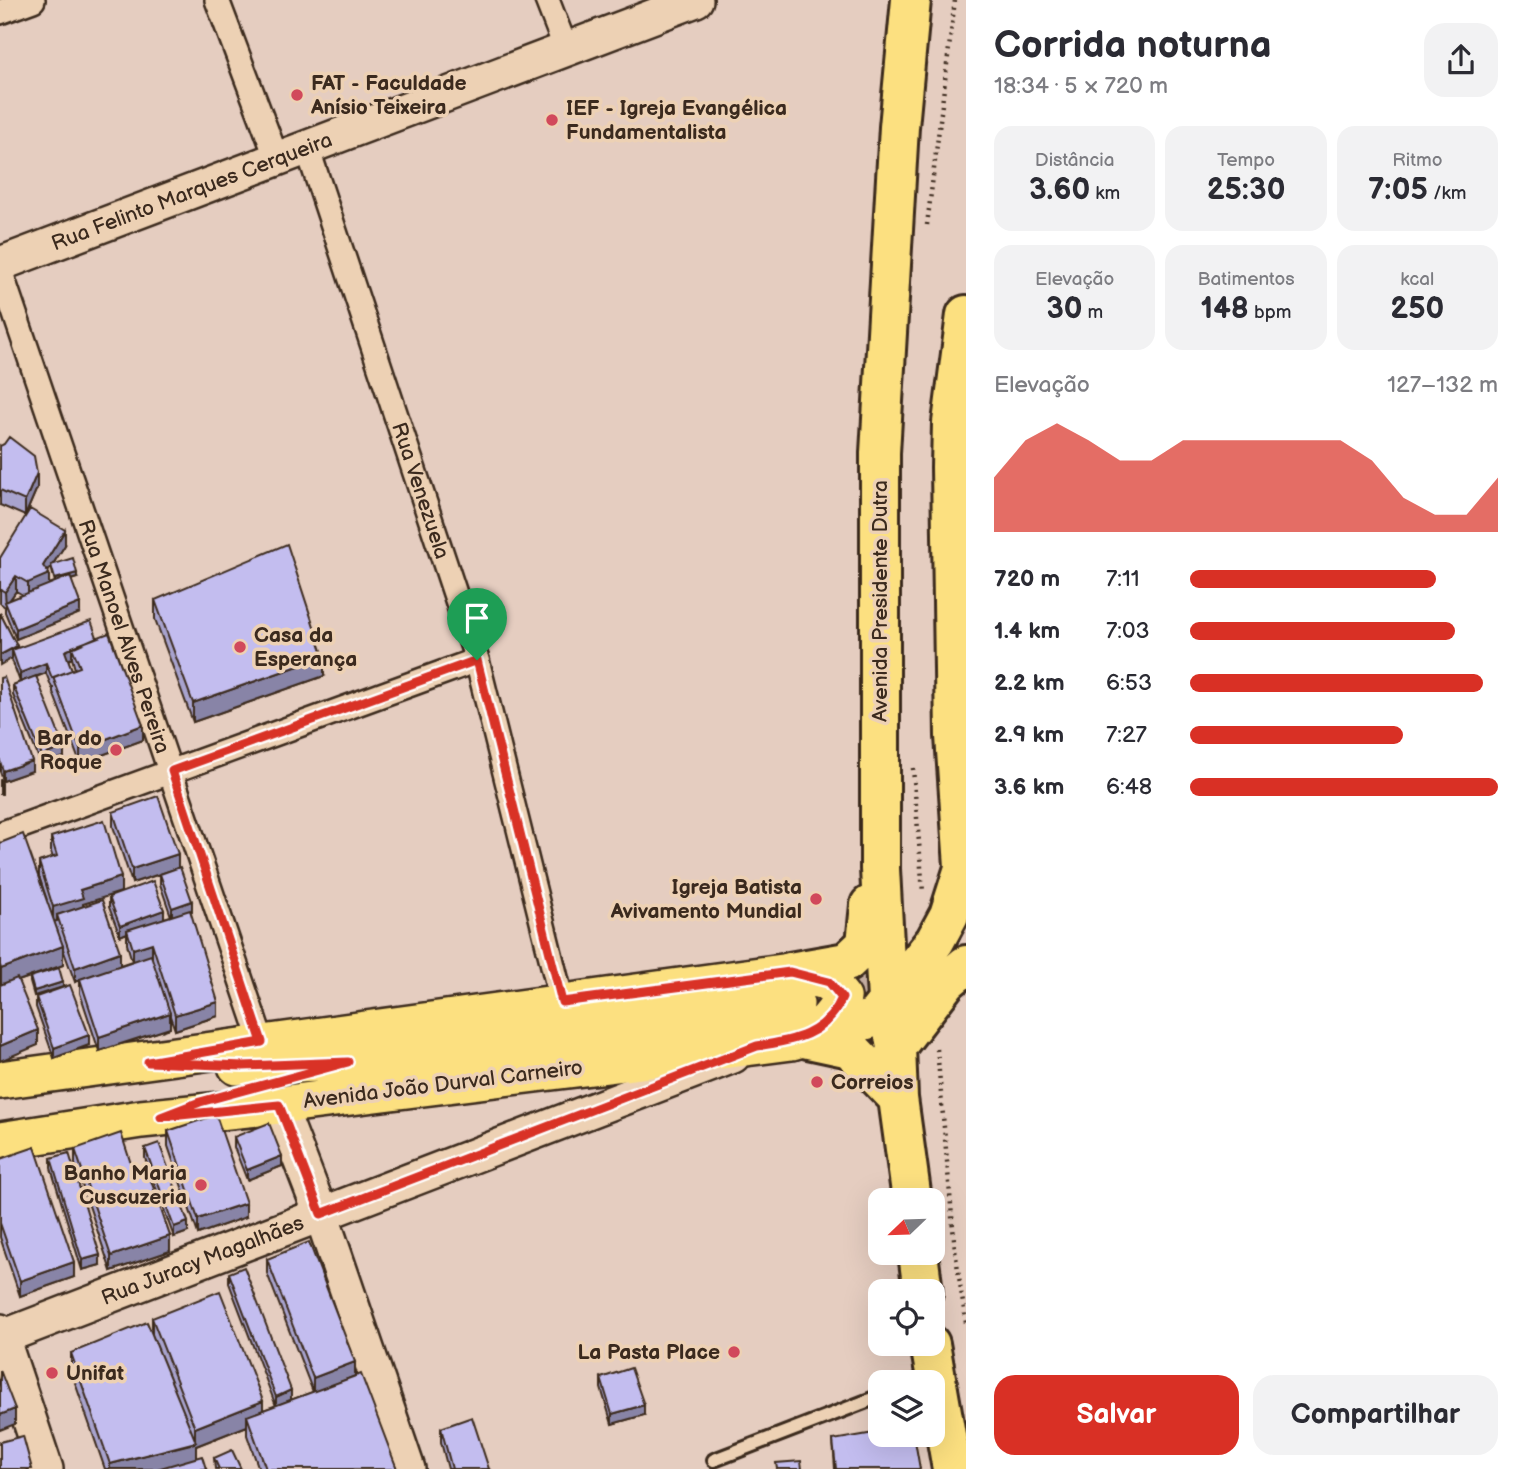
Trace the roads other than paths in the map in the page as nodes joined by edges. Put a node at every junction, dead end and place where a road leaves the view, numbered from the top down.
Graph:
1 (33, 0) edge
2 (217, 0) edge
3 (547, 0) edge
4 (696, 0) edge
5 (911, 0) edge
6 (0, 12) edge
7 (566, 49) junction
8 (292, 153) junction
9 (0, 264) edge
10 (0, 270) edge
11 (966, 315) edge
12 (959, 435) edge
13 (477, 660) junction
14 (959, 680) edge
15 (172, 771) junction
16 (0, 834) edge
17 (880, 869) junction
18 (965, 884) edge
19 (966, 965) edge
20 (887, 1000) junction
21 (562, 1002) junction
22 (796, 1005) junction
23 (262, 1042) junction
24 (757, 1046) junction
25 (896, 1047) junction
26 (148, 1062) junction
27 (348, 1062) junction
28 (0, 1080) edge
29 (898, 1098) junction
30 (279, 1105) junction
31 (161, 1117) junction
32 (0, 1142) edge
33 (910, 1188) edge
34 (321, 1214) junction
35 (1, 1335) edge
36 (929, 1366) edge
37 (868, 1401) edge
38 (714, 1460) dead end
39 (46, 1469) edge
40 (408, 1469) edge
41 (952, 1469) edge

1 - 6 street
2 - 8 street, Rua Venezuela
3 - 7 street
4 - 7 street, Rua Felinto Marques Cerqueira
5 - 17 highway, Avenida Presidente Dutra
7 - 8 street, Rua Felinto Marques Cerqueira
8 - 9 street, Rua Felinto Marques Cerqueira
8 - 13 street, Rua Venezuela
10 - 15 street, Rua Manoel Alves Pereira
11 - 12 highway
12 - 14 highway
13 - 15 street
13 - 21 street, Rua Venezuela
14 - 18 highway
15 - 16 street
15 - 23 street, Rua Manoel Alves Pereira
17 - 20 highway, Avenida Presidente Dutra
17 - 22 highway
18 - 20 highway
19 - 25 highway
20 - 22 highway
20 - 25 highway, Avenida Presidente Dutra
21 - 22 main road
21 - 23 main road
22 - 24 main road, Avenida João Durval Carneiro
22 - 27 main road
22 - 29 highway
23 - 26 main road
24 - 30 main road, Avenida João Durval Carneiro
24 - 34 street, Rua Juracy Magalhães
25 - 29 highway, Avenida Presidente Dutra
26 - 27 main road
26 - 28 main road
27 - 31 main road
29 - 33 highway, Avenida Presidente Dutra
30 - 31 main road, Avenida João Durval Carneiro
30 - 34 street
31 - 32 main road, Avenida João Durval Carneiro
34 - 35 street, Rua Juracy Magalhães
34 - 40 street
35 - 39 street
36 - 41 highway
37 - 38 lane

